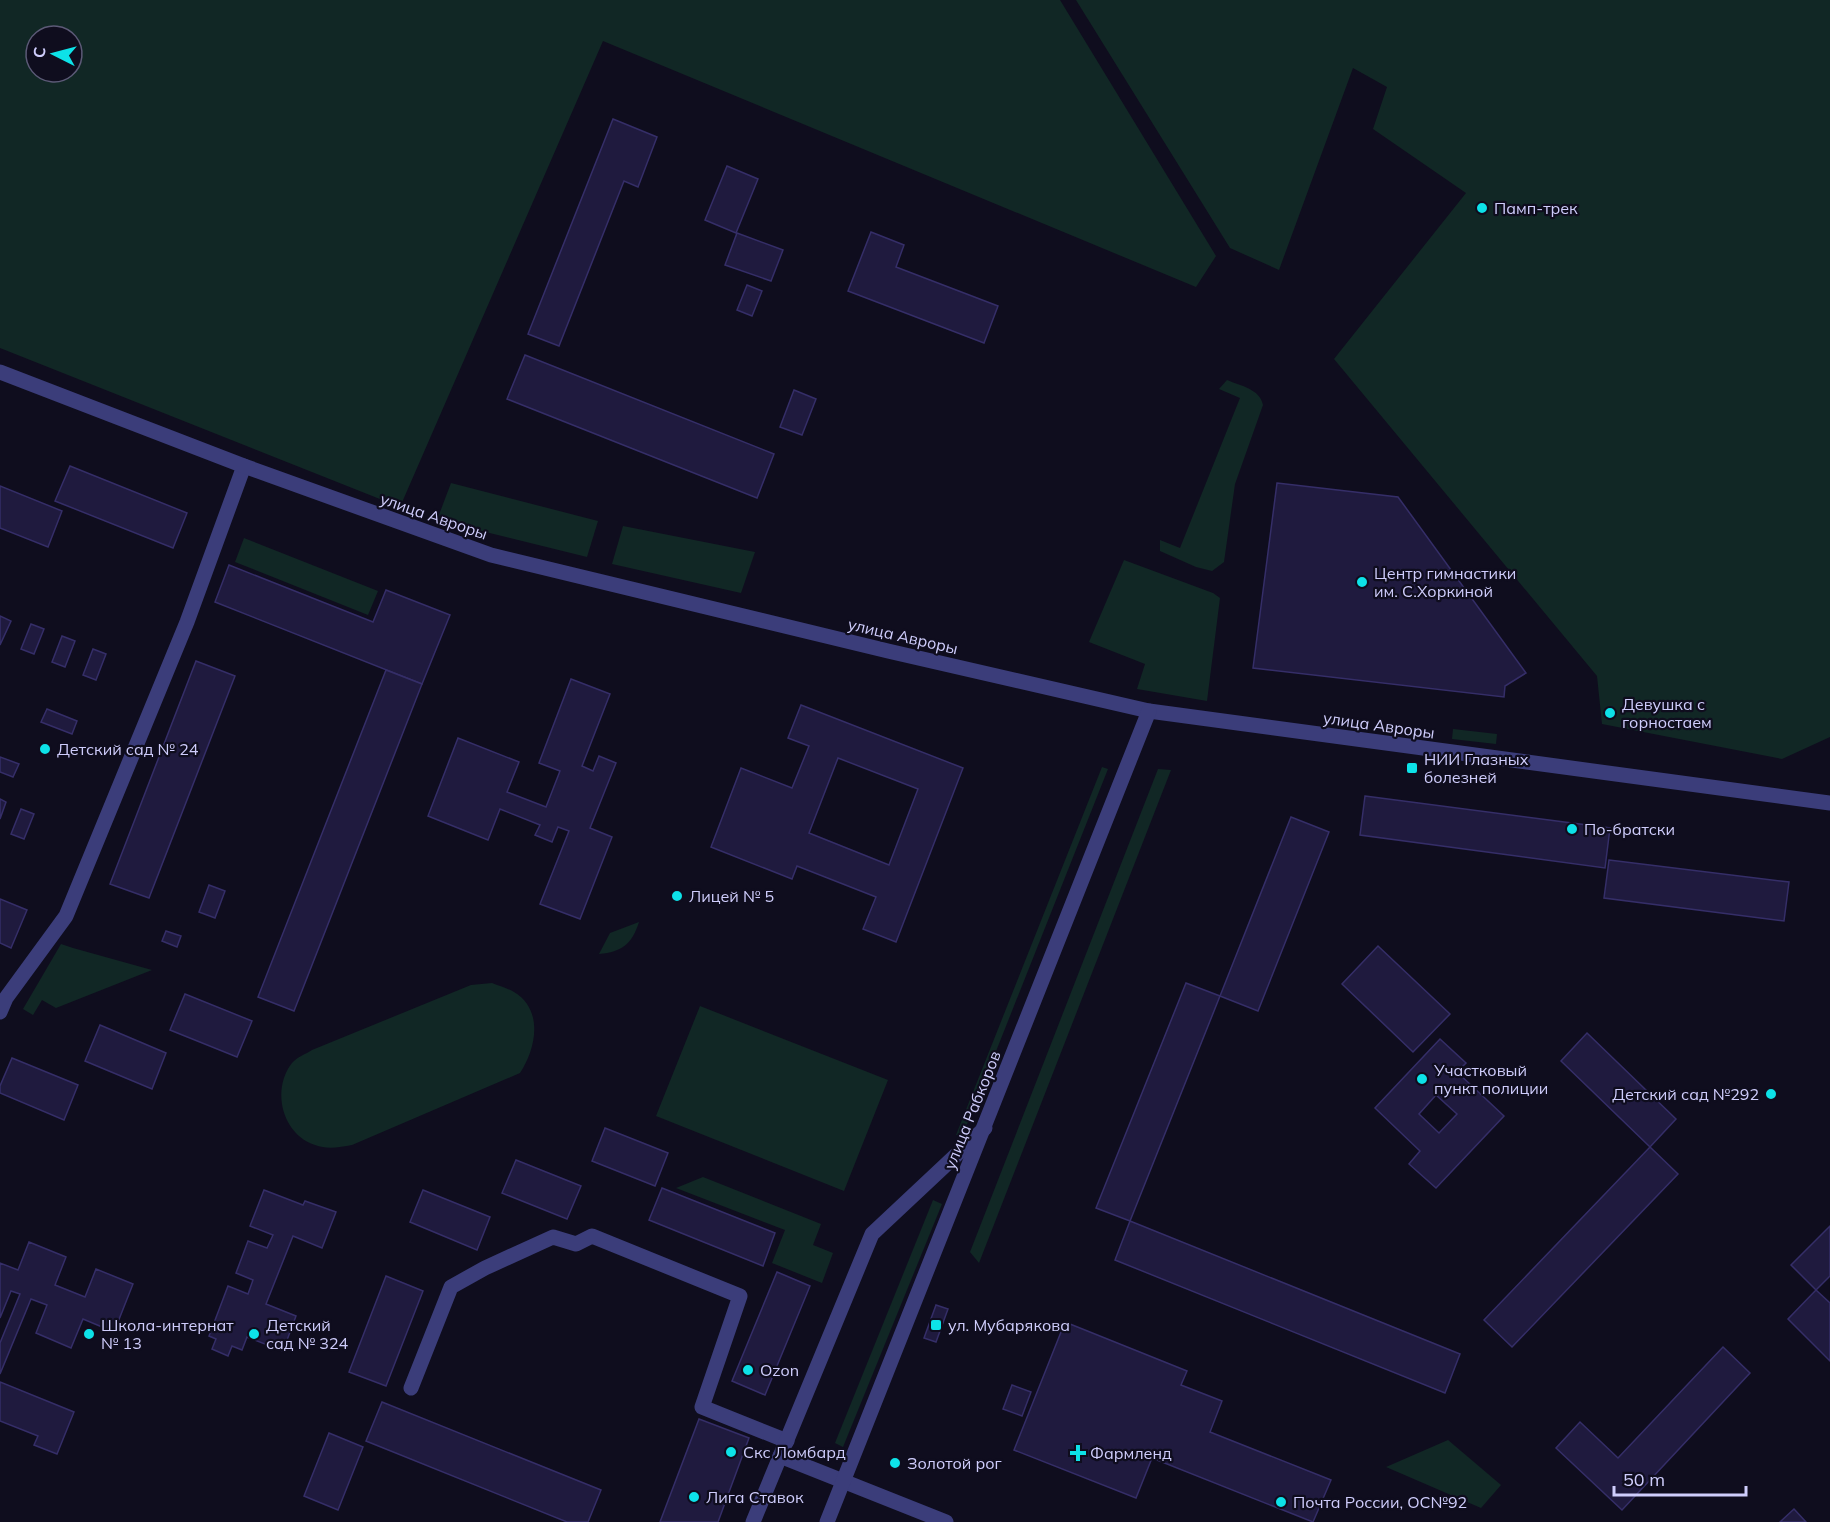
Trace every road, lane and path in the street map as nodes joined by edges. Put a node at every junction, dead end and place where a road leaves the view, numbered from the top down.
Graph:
1 (0, 372) edge
2 (244, 466) junction
3 (1149, 711) junction
4 (1830, 803) edge
5 (0, 1012) edge
6 (985, 1128) junction
7 (411, 1388) dead end
8 (787, 1441) junction
9 (780, 1456) junction
10 (843, 1482) junction
11 (753, 1522) edge
12 (827, 1522) edge
13 (946, 1522) edge

1 - 2 street, улица Авроры
2 - 3 street, улица Авроры
2 - 5 street
3 - 4 street, улица Авроры
3 - 6 street, улица Рабкоров
6 - 8 street
6 - 10 street, улица Рабкоров
7 - 8 street
8 - 9 street
9 - 10 street
9 - 11 street
10 - 12 street, улица Рабкоров
10 - 13 street

